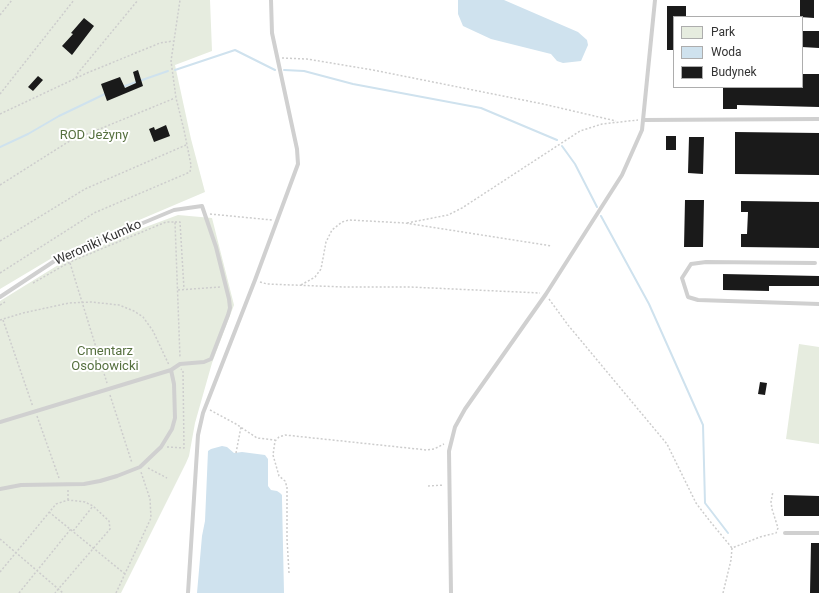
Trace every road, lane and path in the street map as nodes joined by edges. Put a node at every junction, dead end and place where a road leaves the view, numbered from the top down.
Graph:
1 (12, 0) edge
2 (74, 0) edge
3 (138, 0) edge
4 (180, 0) edge
5 (271, 0) edge
6 (655, 0) edge
7 (0, 15) edge
8 (174, 41) junction
9 (277, 58) junction
10 (76, 78) junction
11 (0, 94) edge
12 (176, 98) junction
13 (0, 114) edge
14 (643, 120) junction
15 (819, 120) edge
16 (616, 121) junction
17 (186, 145) junction
18 (0, 185) edge
19 (211, 214) dead end
20 (277, 220) junction
21 (175, 222) junction
22 (405, 223) junction
23 (0, 241) edge
24 (552, 246) dead end
25 (70, 262) junction
26 (815, 263) dead end
27 (0, 272) edge
28 (255, 280) junction
29 (30, 284) dead end
30 (301, 285) junction
31 (226, 287) junction
32 (184, 289) junction
33 (178, 290) junction
34 (546, 294) junction
35 (0, 297) edge
36 (7, 300) dead end
37 (83, 302) junction
38 (819, 304) edge
39 (0, 305) edge
40 (3, 319) junction
41 (0, 320) edge
42 (180, 361) dead end
43 (171, 370) junction
44 (109, 389) junction
45 (205, 408) junction
46 (35, 411) junction
47 (0, 422) edge
48 (241, 427) junction
49 (452, 438) junction
50 (275, 440) junction
51 (236, 453) dead end
52 (140, 467) junction
53 (134, 469) junction
54 (168, 478) dead end
55 (61, 484) junction
56 (68, 484) junction
57 (450, 485) junction
58 (428, 486) dead end
59 (0, 489) edge
60 (773, 491) dead end
61 (68, 500) junction
62 (93, 506) junction
63 (49, 512) junction
64 (70, 530) junction
65 (785, 533) dead end
66 (819, 533) edge
67 (0, 539) edge
68 (732, 548) junction
69 (93, 549) junction
70 (16, 553) junction
71 (37, 570) junction
72 (0, 572) edge
73 (289, 573) dead end
74 (125, 574) junction
75 (58, 589) junction
76 (19, 593) edge
77 (55, 593) edge
78 (63, 593) edge
79 (116, 593) edge
80 (188, 593) edge
81 (452, 593) edge
82 (722, 593) edge

1 - 7 path
2 - 11 path
3 - 10 path
4 - 8 path
5 - 9 lane
6 - 14 lane
8 - 10 path
8 - 12 path
9 - 16 path
9 - 20 lane
10 - 13 path
12 - 17 path
12 - 18 path
14 - 15 lane
14 - 16 path
14 - 34 lane
16 - 22 path
17 - 23 path
17 - 27 path
19 - 20 path
20 - 28 lane
21 - 25 path
21 - 32 path
21 - 33 path
22 - 24 path
22 - 30 path
25 - 29 path
25 - 37 path
26 - 38 lane
28 - 30 path
28 - 45 lane
30 - 34 path
31 - 32 path
31 - 35 lane, Weroniki Kumko
31 - 43 lane
32 - 33 path
33 - 42 path
34 - 49 lane
34 - 68 path
36 - 39 path
37 - 40 path
37 - 43 path
37 - 44 path
40 - 41 path
40 - 46 path
43 - 44 lane
43 - 52 lane
44 - 46 lane
44 - 53 path
45 - 48 path
45 - 80 lane
46 - 47 lane
46 - 55 path
48 - 50 path
48 - 51 path
49 - 50 path
49 - 57 lane
50 - 73 path
52 - 53 lane
52 - 54 path
52 - 74 path
53 - 56 lane
55 - 56 lane
55 - 59 lane
56 - 61 path
57 - 58 path
57 - 81 lane
60 - 68 path
61 - 62 path
61 - 63 path
62 - 64 path
62 - 69 path
63 - 64 path
63 - 70 path
64 - 69 path
64 - 71 path
65 - 66 lane
67 - 70 path
68 - 82 path
69 - 74 path
69 - 75 path
70 - 71 path
70 - 72 path
71 - 75 path
71 - 76 path
74 - 79 path
75 - 77 path
75 - 78 path

